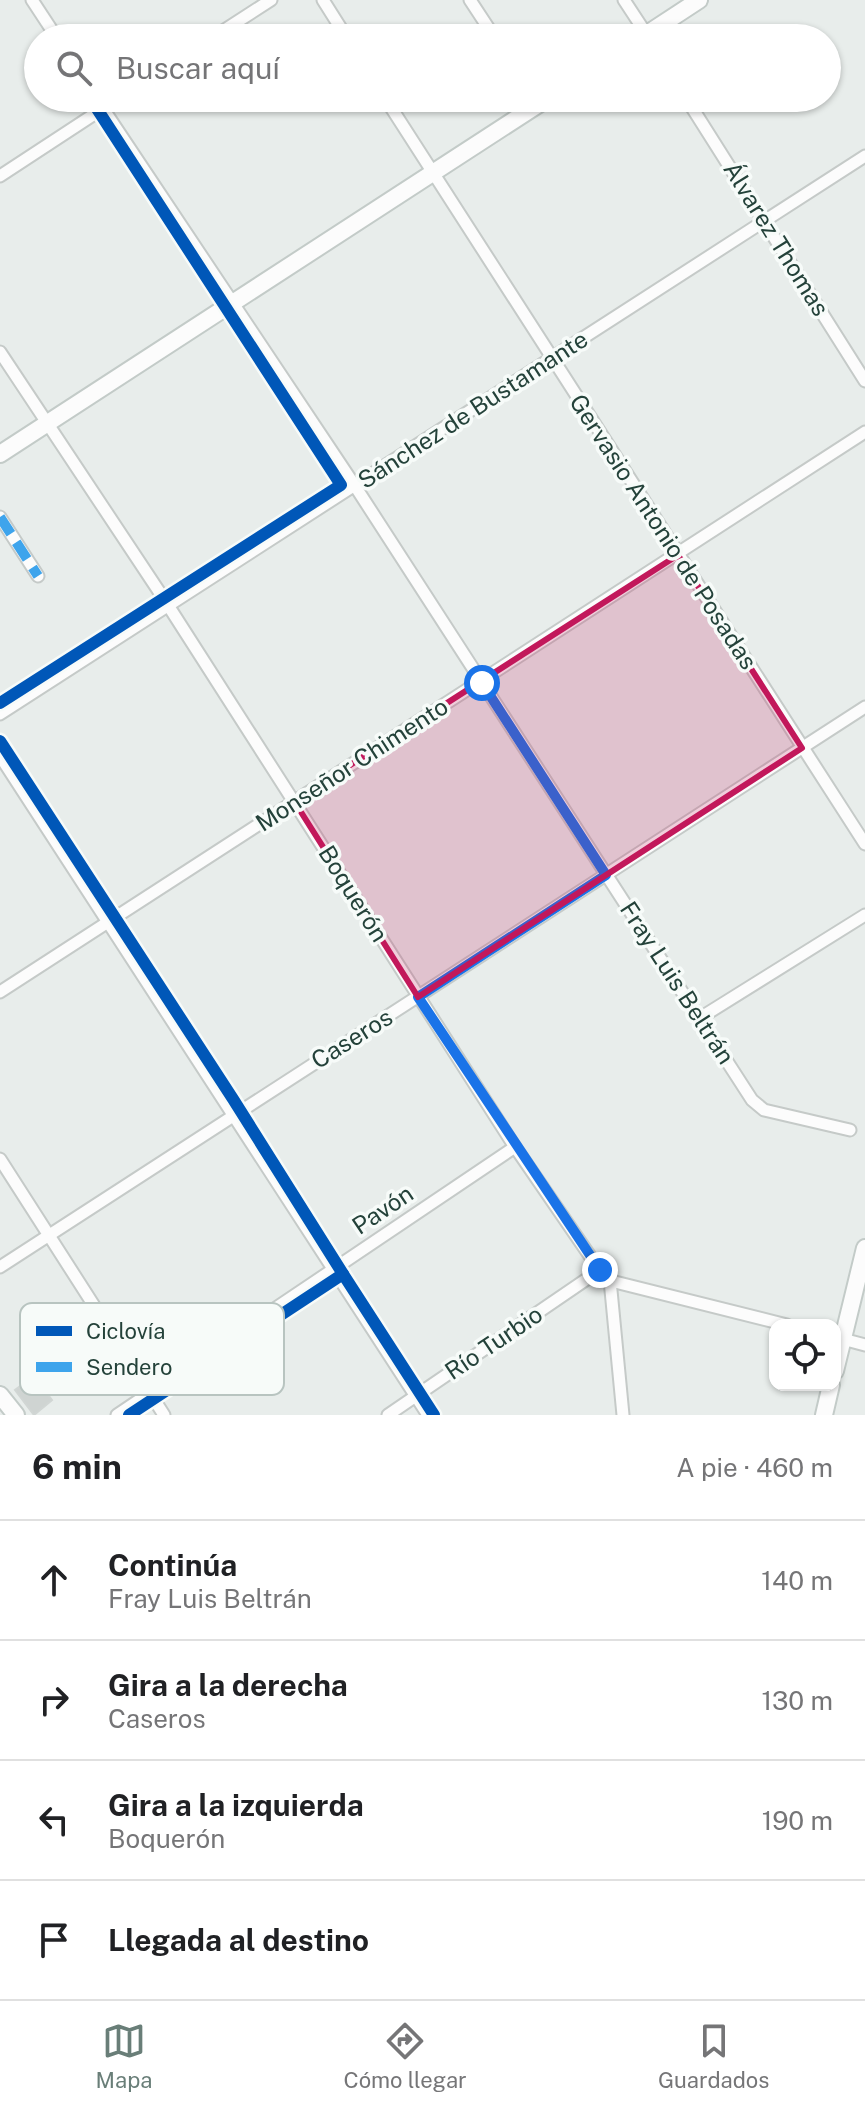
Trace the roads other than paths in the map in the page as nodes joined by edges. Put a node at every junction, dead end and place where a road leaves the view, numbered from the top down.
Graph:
1 (32, 0) edge
2 (271, 0) edge
3 (323, 0) edge
4 (470, 0) edge
5 (624, 0) edge
6 (699, 0) edge
7 (48, 24) edge
8 (234, 24) edge
9 (338, 24) edge
10 (486, 24) edge
11 (638, 24) edge
12 (664, 24) edge
13 (88, 112) edge
14 (106, 112) edge
15 (394, 112) edge
16 (522, 112) edge
17 (695, 112) edge
18 (865, 156) edge
19 (433, 172) junction
20 (0, 176) edge
21 (765, 222) junction
22 (233, 302) junction
23 (0, 352) edge
24 (552, 359) junction
25 (865, 381) edge
26 (47, 424) junction
27 (865, 432) edge
28 (0, 454) edge
29 (355, 486) junction
30 (0, 517) edge
31 (678, 555) junction
32 (38, 576) dead end
33 (168, 607) junction
34 (482, 683) junction
35 (865, 707) edge
36 (0, 714) edge
37 (802, 748) junction
38 (0, 756) edge
39 (294, 801) junction
40 (865, 844) edge
41 (606, 875) junction
42 (865, 915) edge
43 (107, 924) junction
44 (0, 992) edge
45 (418, 997) junction
46 (700, 1018) junction
47 (230, 1115) junction
48 (850, 1130) dead end
49 (515, 1147) junction
50 (0, 1159) edge
51 (49, 1234) junction
52 (865, 1248) edge
53 (0, 1267) edge
54 (334, 1270) junction
55 (600, 1270) junction
56 (610, 1280) junction
57 (92, 1303) edge
58 (284, 1303) edge
59 (769, 1320) edge
60 (841, 1331) edge
61 (841, 1339) edge
62 (865, 1345) edge
63 (830, 1391) edge
64 (0, 1395) edge
65 (146, 1395) edge
66 (150, 1395) edge
67 (414, 1398) junction
68 (16, 1415) edge
69 (117, 1415) edge
70 (164, 1415) edge
71 (388, 1415) edge
72 (428, 1415) edge
73 (623, 1415) edge
74 (824, 1415) edge

1 - 7 street
2 - 8 street
3 - 9 street
4 - 10 street
5 - 11 street
6 - 12 street
13 - 20 street
14 - 22 street, Fray Luis Beltrán
15 - 19 street, Gervasio Antonio de Posadas
16 - 19 street
17 - 21 street, Álvarez Thomas
18 - 21 street, Sánchez de Bustamante
19 - 22 street
19 - 24 street, Gervasio Antonio de Posadas
21 - 24 street, Sánchez de Bustamante
21 - 25 street, Álvarez Thomas
22 - 26 street
22 - 29 street, Fray Luis Beltrán
23 - 26 street, Boquerón
24 - 29 street, Sánchez de Bustamante
24 - 31 street, Gervasio Antonio de Posadas
26 - 28 street
26 - 33 street, Boquerón
27 - 31 street, Monseñor Chimento
29 - 33 street, Sánchez de Bustamante
29 - 34 street, Fray Luis Beltrán
30 - 32 street
31 - 34 street, Monseñor Chimento
31 - 37 street, Gervasio Antonio de Posadas
33 - 36 street, Sánchez de Bustamante
33 - 39 street, Boquerón
34 - 39 street, Monseñor Chimento
34 - 41 street, Fray Luis Beltrán
35 - 37 street, Caseros
37 - 40 street, Gervasio Antonio de Posadas
37 - 41 street, Caseros
38 - 43 street
39 - 43 street, Monseñor Chimento
39 - 45 street, Boquerón
41 - 45 street, Caseros
41 - 46 street, Fray Luis Beltrán
42 - 46 street
43 - 44 street, Monseñor Chimento
43 - 47 street
45 - 47 street, Caseros
45 - 49 street, Boquerón
46 - 48 street, Fray Luis Beltrán
47 - 51 street, Caseros
47 - 54 street
49 - 54 street, Pavón
49 - 55 street, Boquerón
50 - 51 street
51 - 53 street, Caseros
51 - 57 street
52 - 60 street
54 - 58 street, Pavón
54 - 67 street
55 - 56 street, Boquerón
55 - 67 street, Río Turbio
56 - 59 street
56 - 73 street
61 - 62 street
63 - 74 street
64 - 68 street
65 - 69 street, Pavón
66 - 70 street
67 - 71 street, Río Turbio
67 - 72 street

